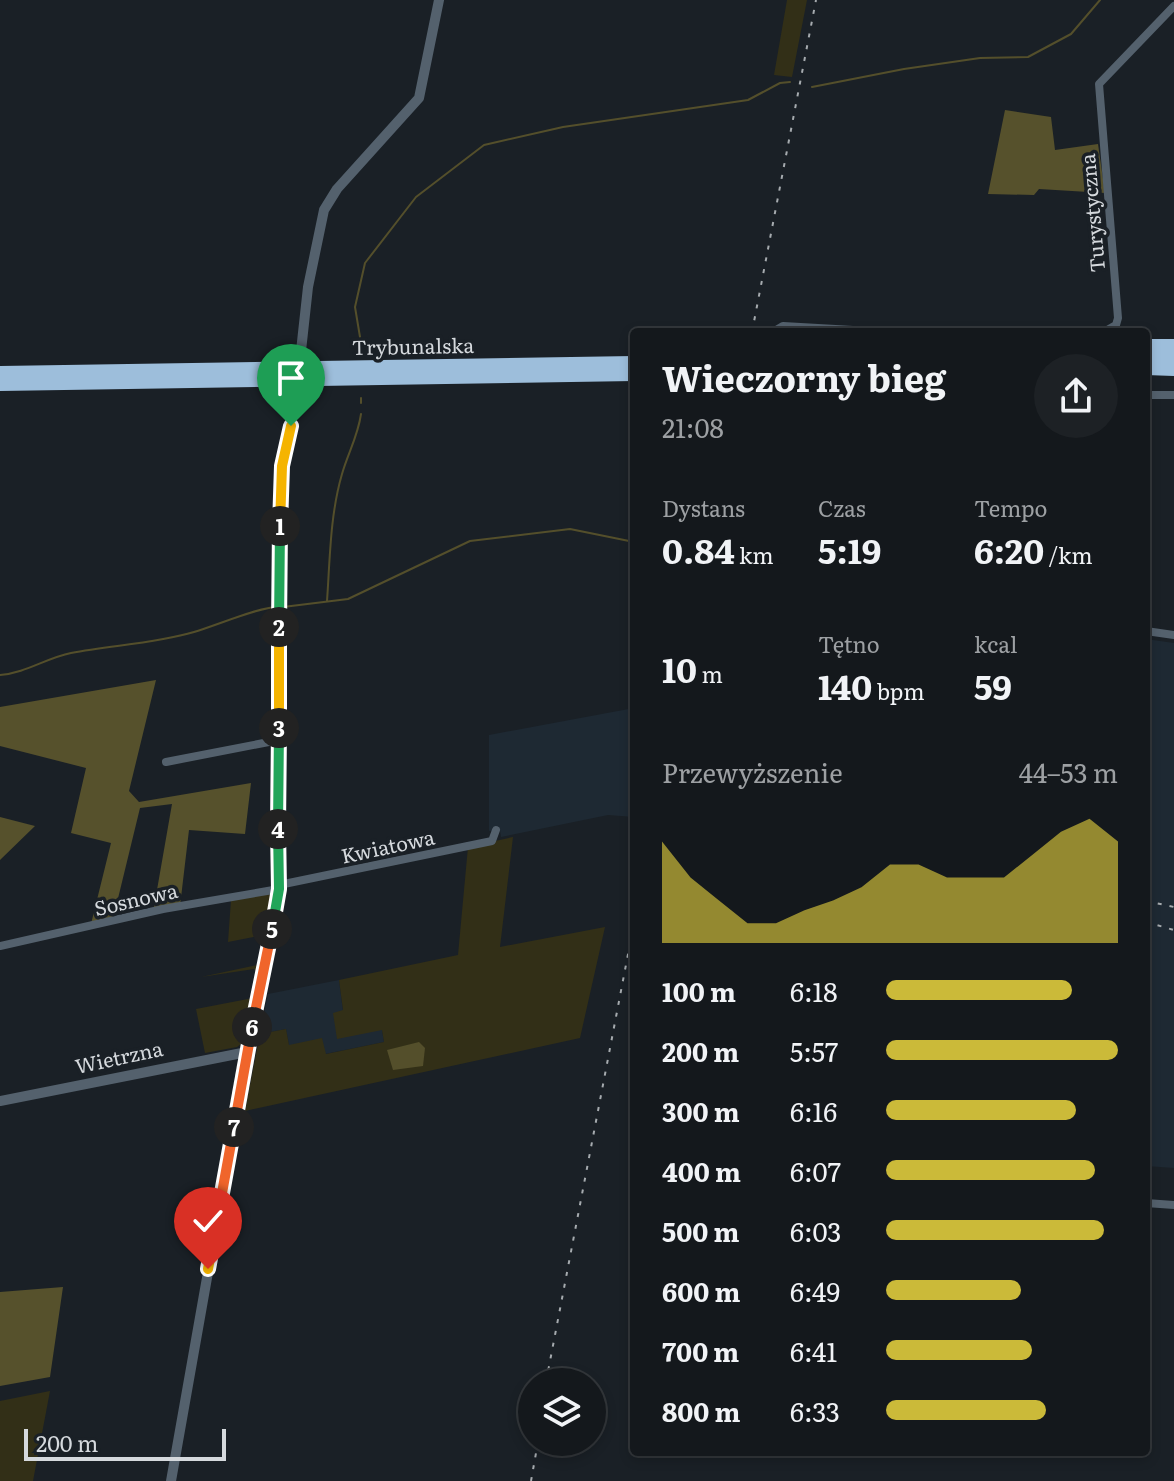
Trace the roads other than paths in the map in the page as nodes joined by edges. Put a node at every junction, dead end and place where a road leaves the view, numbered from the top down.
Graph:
1 (439, 0) edge
2 (1174, 6) edge
3 (780, 328) edge
4 (818, 328) edge
5 (1111, 328) edge
6 (1150, 346) edge
7 (1174, 346) edge
8 (1150, 358) edge
9 (1174, 358) edge
10 (300, 360) dead end
11 (630, 363) edge
12 (1150, 368) edge
13 (1174, 369) edge
14 (0, 373) edge
15 (630, 374) edge
16 (0, 384) edge
17 (297, 388) dead end
18 (1150, 395) edge
19 (1174, 395) edge
20 (1150, 632) edge
21 (1174, 635) edge
22 (279, 740) junction
23 (166, 762) dead end
24 (496, 830) dead end
25 (279, 887) junction
26 (0, 946) edge
27 (247, 1052) junction
28 (0, 1101) edge
29 (1150, 1203) edge
30 (1174, 1205) edge
31 (171, 1481) edge

1 - 10 street
2 - 5 street, Turystyczna
3 - 4 street
6 - 7 highway
8 - 9 highway
11 - 14 highway, Trybunalska
12 - 13 highway
15 - 16 highway, Trybunalska
17 - 22 street
18 - 19 street
20 - 21 street
22 - 23 street
22 - 25 street
24 - 25 street, Kwiatowa
25 - 26 street, Sosnowa
25 - 27 street
27 - 28 street, Wietrzna
27 - 31 street
29 - 30 street

